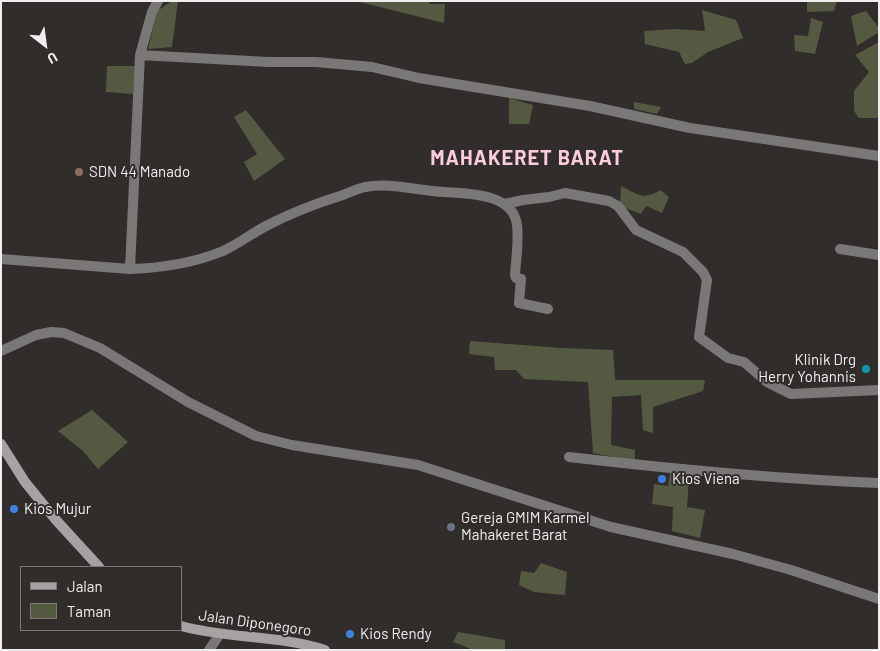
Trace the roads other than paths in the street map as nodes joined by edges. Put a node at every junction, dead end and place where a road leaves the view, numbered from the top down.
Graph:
1 (158, 1) edge
2 (140, 55) junction
3 (879, 156) edge
4 (505, 204) junction
5 (840, 249) dead end
6 (879, 255) edge
7 (1, 259) edge
8 (130, 269) junction
9 (548, 308) dead end
10 (1, 351) edge
11 (879, 390) edge
12 (1, 444) edge
13 (569, 457) dead end
14 (879, 483) edge
15 (98, 566) edge
16 (879, 599) edge
17 (182, 626) edge
18 (220, 634) junction
19 (209, 650) edge
20 (325, 650) edge

1 - 2 street
2 - 3 street
2 - 8 street
4 - 8 street
4 - 9 street
4 - 11 street
5 - 6 street
7 - 8 street
10 - 16 street
12 - 15 main road
13 - 14 street
17 - 18 main road, Jalan Diponegoro
18 - 19 street
18 - 20 main road, Jalan Diponegoro

